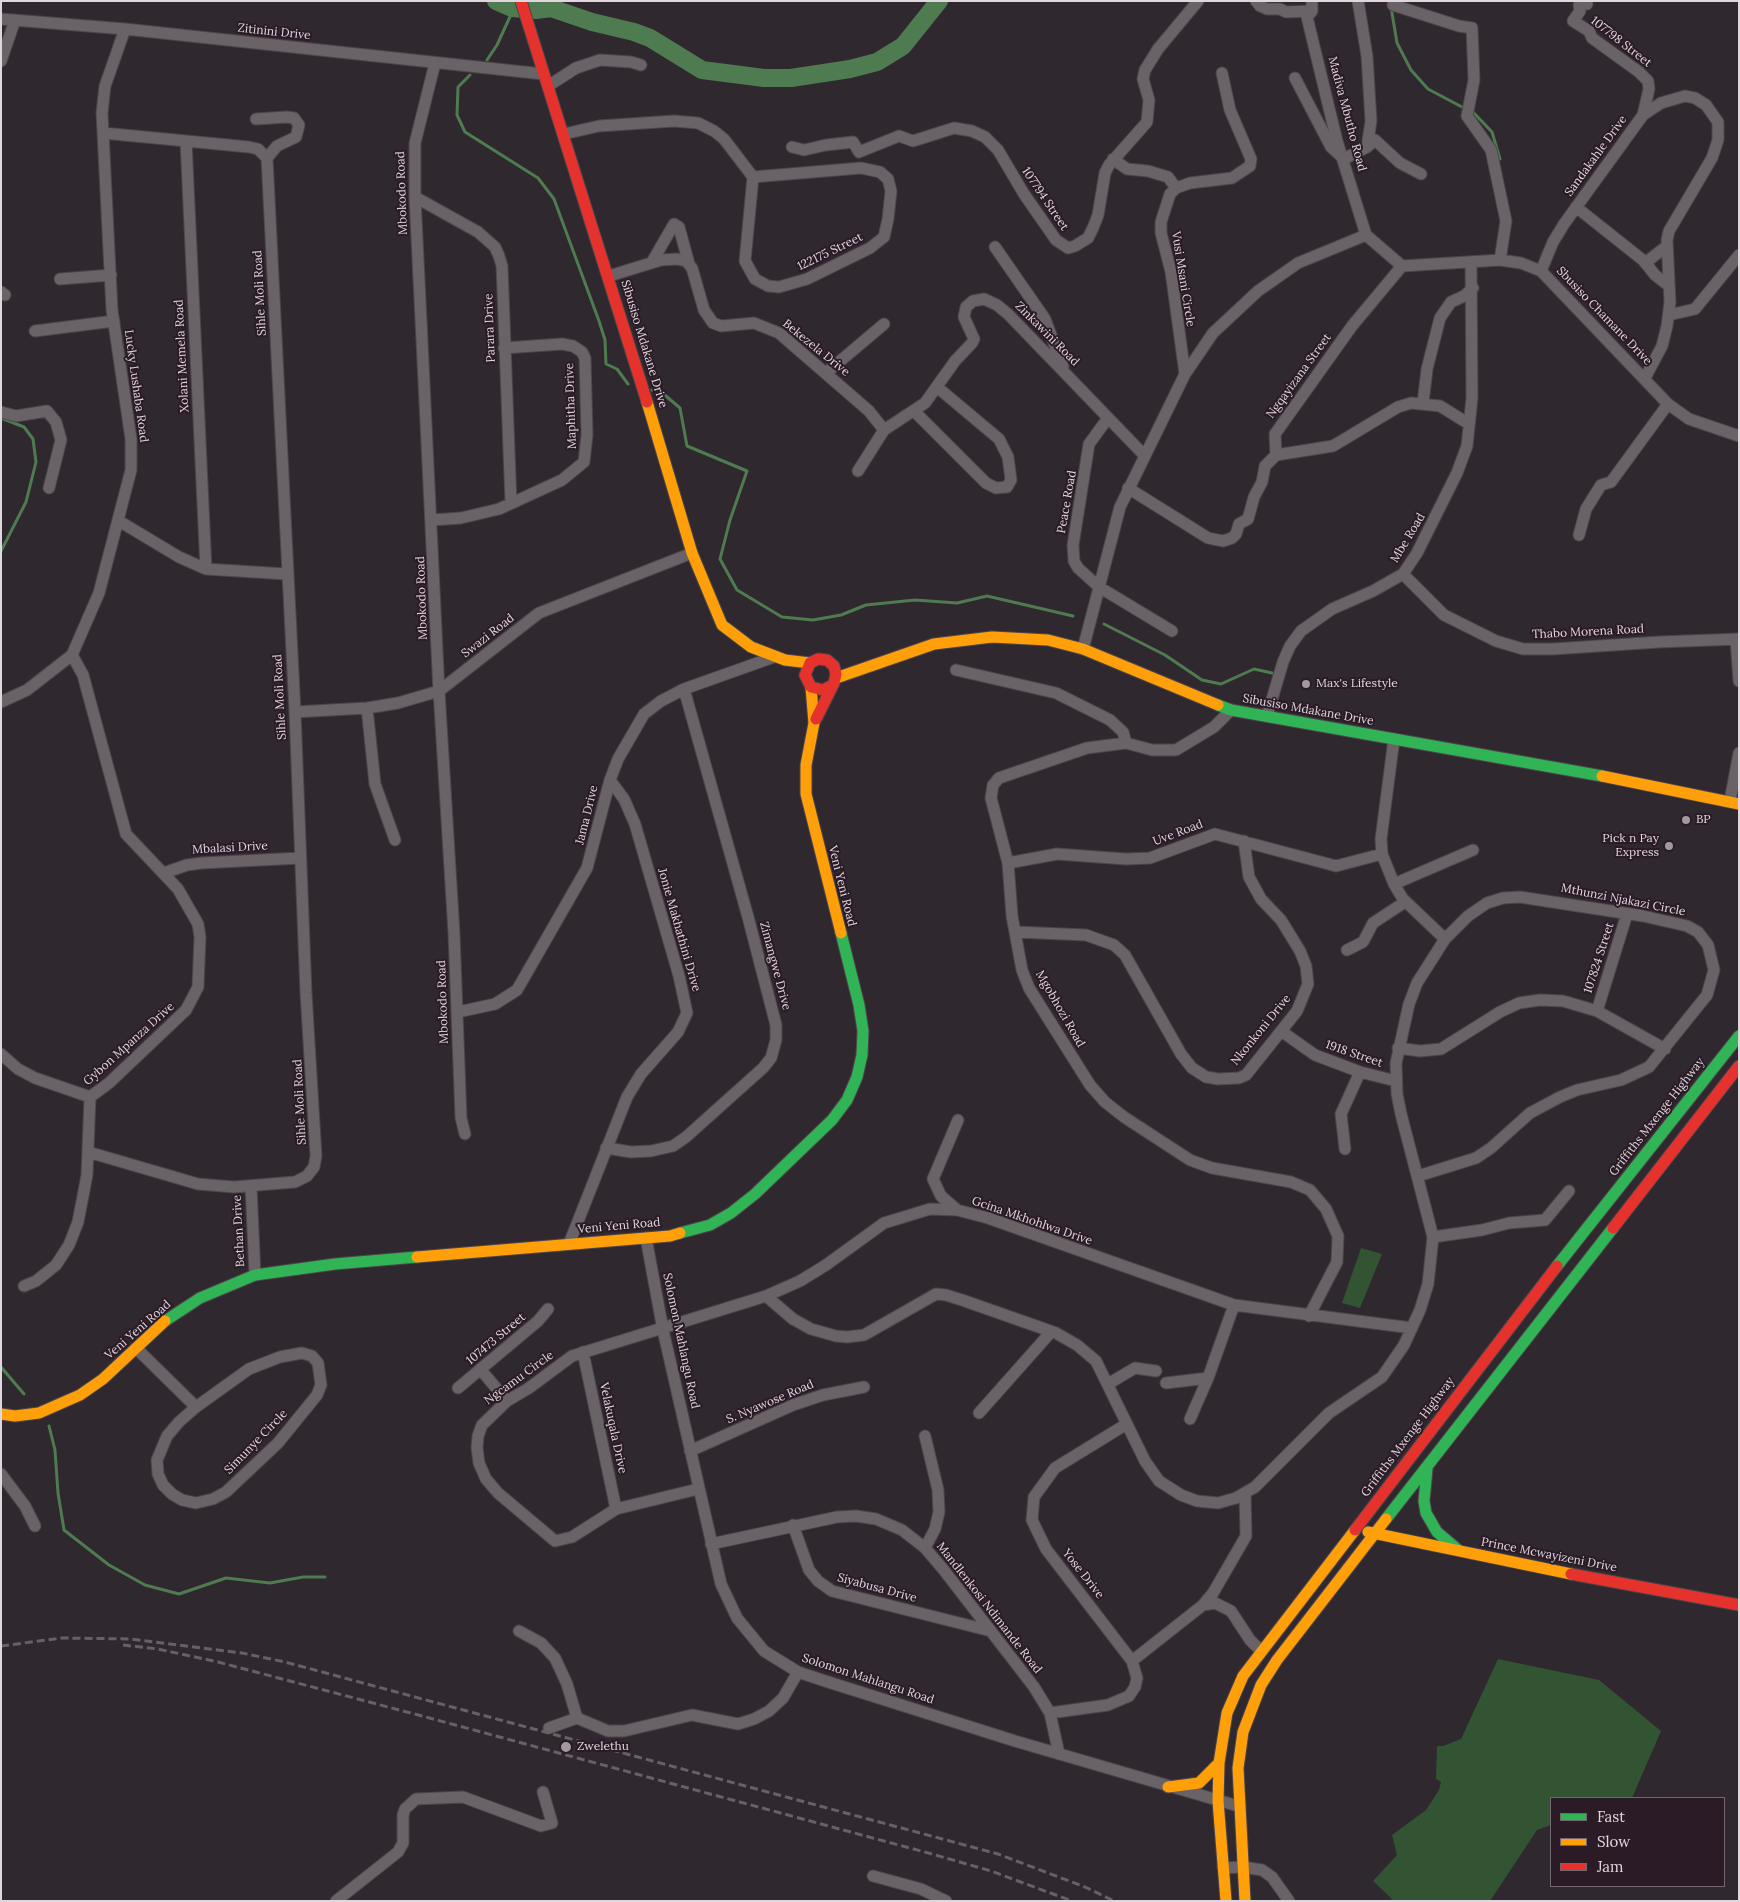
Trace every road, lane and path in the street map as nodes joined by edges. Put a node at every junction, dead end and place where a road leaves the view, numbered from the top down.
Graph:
1 (521, 1) edge
2 (1198, 1) edge
3 (1256, 1) edge
4 (1358, 1) edge
5 (1587, 1) edge
6 (1388, 4) edge
7 (1312, 6) edge
8 (1, 19) edge
9 (15, 20) junction
10 (125, 29) junction
11 (1, 61) edge
12 (435, 63) junction
13 (641, 64) dead end
14 (1222, 73) dead end
15 (544, 74) junction
16 (1295, 78) dead end
17 (548, 86) junction
18 (1643, 115) junction
19 (256, 118) dead end
20 (103, 133) junction
21 (564, 134) junction
22 (186, 141) junction
23 (792, 147) dead end
24 (1367, 147) junction
25 (266, 158) junction
26 (1113, 159) junction
27 (1344, 159) junction
28 (1421, 174) dead end
29 (753, 176) junction
30 (1176, 188) junction
31 (415, 197) junction
32 (1576, 208) junction
33 (1366, 235) junction
34 (1667, 246) junction
35 (995, 247) dead end
36 (1739, 255) edge
37 (1500, 260) junction
38 (652, 262) junction
39 (1471, 262) junction
40 (1645, 263) junction
41 (689, 264) junction
42 (1402, 266) junction
43 (1541, 271) junction
44 (111, 275) junction
45 (610, 276) junction
46 (60, 280) dead end
47 (1669, 286) junction
48 (1473, 288) junction
49 (1669, 315) junction
50 (114, 321) junction
51 (884, 324) dead end
52 (35, 331) dead end
53 (504, 348) junction
54 (1064, 370) junction
55 (826, 373) junction
56 (1186, 374) junction
57 (1645, 378) junction
58 (937, 387) junction
59 (1423, 404) junction
60 (1668, 404) junction
61 (914, 411) junction
62 (1, 412) edge
63 (1108, 418) junction
64 (1469, 424) junction
65 (884, 430) junction
66 (1739, 436) edge
67 (1144, 455) junction
68 (1276, 455) junction
69 (858, 471) dead end
70 (50, 488) dead end
71 (1128, 488) junction
72 (511, 503) junction
73 (432, 520) junction
74 (119, 521) junction
75 (1579, 535) dead end
76 (692, 553) junction
77 (206, 570) junction
78 (286, 574) junction
79 (1403, 574) junction
80 (1100, 586) junction
81 (1172, 631) dead end
82 (1738, 639) edge
83 (1083, 649) junction
84 (72, 655) junction
85 (779, 658) junction
86 (882, 660) junction
87 (810, 663) junction
88 (834, 666) junction
89 (956, 670) dead end
90 (805, 675) junction
91 (1739, 681) edge
92 (834, 682) junction
93 (811, 687) junction
94 (684, 689) junction
95 (439, 692) junction
96 (1, 702) edge
97 (366, 708) junction
98 (1231, 710) junction
99 (295, 712) junction
100 (1267, 716) junction
101 (814, 723) junction
102 (1394, 739) junction
103 (1126, 743) junction
104 (1739, 753) edge
105 (610, 780) junction
106 (1734, 802) edge
107 (395, 840) dead end
108 (1244, 841) junction
109 (1473, 850) dead end
110 (1382, 854) junction
111 (300, 858) junction
112 (1008, 863) junction
113 (164, 873) junction
114 (1394, 884) junction
115 (1405, 902) junction
116 (1627, 914) junction
117 (1016, 932) junction
118 (1445, 940) junction
119 (1347, 950) dead end
120 (1597, 1011) junction
121 (458, 1012) junction
122 (1281, 1032) junction
123 (1739, 1036) edge
124 (1398, 1048) junction
125 (1665, 1049) junction
126 (1, 1054) edge
127 (1739, 1066) edge
128 (1360, 1072) junction
129 (1396, 1081) junction
130 (90, 1097) junction
131 (958, 1120) dead end
132 (465, 1134) dead end
133 (606, 1148) junction
134 (1345, 1149) dead end
135 (88, 1152) junction
136 (1418, 1176) junction
137 (251, 1186) junction
138 (1569, 1191) dead end
139 (958, 1210) junction
140 (1433, 1237) junction
141 (646, 1238) junction
142 (569, 1244) junction
143 (255, 1275) junction
144 (24, 1286) dead end
145 (766, 1296) junction
146 (1234, 1305) junction
147 (548, 1309) dead end
148 (1309, 1316) junction
149 (1412, 1328) junction
150 (663, 1330) junction
151 (1051, 1332) junction
152 (136, 1348) junction
153 (583, 1352) junction
154 (481, 1370) junction
155 (1156, 1371) dead end
156 (1208, 1378) junction
157 (1166, 1383) dead end
158 (1108, 1384) junction
159 (458, 1388) dead end
160 (864, 1388) dead end
161 (507, 1401) junction
162 (196, 1407) junction
163 (979, 1413) dead end
164 (1, 1414) edge
165 (1190, 1419) dead end
166 (1126, 1425) junction
167 (924, 1436) dead end
168 (690, 1451) junction
169 (1426, 1469) junction
170 (1, 1474) edge
171 (698, 1489) junction
172 (1245, 1493) junction
173 (616, 1509) junction
174 (794, 1525) junction
175 (35, 1526) dead end
176 (1355, 1528) junction
177 (1376, 1534) junction
178 (712, 1544) junction
179 (925, 1548) junction
180 (1458, 1550) junction
181 (1203, 1605) junction
182 (1739, 1605) edge
183 (518, 1631) dead end
184 (991, 1631) junction
185 (1261, 1651) junction
186 (1132, 1661) junction
187 (798, 1672) junction
188 (1050, 1713) junction
189 (577, 1718) junction
190 (549, 1728) dead end
191 (1059, 1754) junction
192 (1219, 1764) junction
193 (1168, 1787) junction
194 (543, 1792) dead end
195 (1218, 1801) junction
196 (1238, 1806) junction
197 (1243, 1867) junction
198 (1223, 1868) junction
199 (873, 1876) dead end
200 (336, 1901) edge
201 (946, 1901) edge
202 (1226, 1901) edge
203 (1245, 1901) edge
204 (1289, 1901) edge

1 - 15 street, Sibusiso Mdakane Drive
2 - 26 street, 107794 Street
3 - 7 street
4 - 24 street
5 - 18 street, 107798 Street
6 - 37 street
7 - 27 street, Madiva Mbutho Road
8 - 9 street, Zitinini Drive
9 - 10 street, Zitinini Drive
9 - 11 street
10 - 12 street, Zitinini Drive
10 - 20 street, Lucky Lushaba Road
12 - 15 street, Zitinini Drive
12 - 31 street, Mbokodo Road
13 - 17 street
14 - 30 street
15 - 17 street, Sibusiso Mdakane Drive
16 - 27 street
17 - 21 street, Sibusiso Mdakane Drive
18 - 32 street, Sandakahle Drive
18 - 34 street, Sandakahle Drive
19 - 25 street
20 - 22 street
20 - 44 street, Lucky Lushaba Road
21 - 29 street
21 - 45 street, Sibusiso Mdakane Drive
22 - 25 street
22 - 77 street, Xolani Memela Road
23 - 26 street, 107794 Street
24 - 27 street
24 - 28 street
25 - 78 street, Sihle Moli Road
26 - 30 street
27 - 33 street, Madiva Mbutho Road
29 - 29 street, 122175 Street
30 - 56 street, Vusi Msani Circle
31 - 53 street, Parara Drive
31 - 73 street, Mbokodo Road
32 - 40 street
32 - 43 street, Sandakahle Drive
33 - 42 street
33 - 56 street
34 - 40 street
34 - 47 street, Sandakahle Drive
35 - 54 street
36 - 49 street
37 - 39 street, Sbusiso Chamane Drive
37 - 43 street, Sbusiso Chamane Drive
38 - 41 street
38 - 41 street
38 - 45 street
39 - 42 street, Sbusiso Chamane Drive
39 - 48 street, Mbe Road
40 - 47 street
41 - 55 street, Bekezela Drive
42 - 68 street, Ngqayizana Street
43 - 57 street, Sbusiso Chamane Drive
44 - 46 street
44 - 50 street, Lucky Lushaba Road
45 - 76 street, Sibusiso Mdakane Drive
47 - 49 street, Sandakahle Drive
48 - 59 street
48 - 64 street, Mbe Road
49 - 57 street, Sandakahle Drive
50 - 52 street
50 - 74 street, Lucky Lushaba Road
51 - 55 street
53 - 72 street, Parara Drive
53 - 72 street, Maphitha Drive
54 - 58 street, Zinkawini Road
54 - 63 street, Zinkawini Road
55 - 65 street, Bekezela Drive
56 - 67 street
57 - 60 street, Sbusiso Chamane Drive
58 - 61 street, Zinkawini Road
58 - 61 street
59 - 64 street
59 - 68 street
60 - 66 street, Sbusiso Chamane Drive
60 - 75 street
61 - 65 street, Zinkawini Road
62 - 70 street
63 - 67 street, Zinkawini Road
63 - 80 street, Peace Road
64 - 79 street, Mbe Road
65 - 69 street, Zinkawini Road
67 - 71 street
68 - 71 street
71 - 80 street
72 - 73 street, Maphitha Drive
73 - 95 street, Mbokodo Road
74 - 77 street
74 - 84 street, Lucky Lushaba Road
76 - 85 street, Sibusiso Mdakane Drive
76 - 95 street, Swazi Road
77 - 78 street
78 - 99 street, Sihle Moli Road
79 - 82 street, Thabo Morena Road
79 - 100 street, Mbe Road
80 - 81 street, Peace Road
80 - 83 street
82 - 91 street
83 - 86 street, Sibusiso Mdakane Drive
83 - 98 street, Sibusiso Mdakane Drive
84 - 96 street, Lucky Lushaba Road
84 - 113 street, Gybon Mpanza Drive
85 - 87 street, Sibusiso Mdakane Drive
85 - 90 street, Sibusiso Mdakane Drive
85 - 94 street, Jama Drive
86 - 88 street, Sibusiso Mdakane Drive
86 - 92 street, Sibusiso Mdakane Drive
87 - 88 street
87 - 90 street
88 - 92 street
89 - 103 street
90 - 93 street, Veni Yeni Road
92 - 93 street
92 - 101 street, Veni Yeni Road
93 - 101 street, Veni Yeni Road
94 - 105 street, Jama Drive
94 - 133 street, Zimangwe Drive
95 - 97 street, Swazi Road
95 - 121 street, Mbokodo Road
97 - 99 street, Swazi Road
97 - 107 street
98 - 100 street, Sibusiso Mdakane Drive
98 - 103 street, Mgobhozi Road
99 - 111 street, Sihle Moli Road
100 - 102 street, Sibusiso Mdakane Drive
101 - 141 street, Veni Yeni Road
102 - 106 street, Sibusiso Mdakane Drive
102 - 110 street
103 - 112 street, Mgobhozi Road
104 - 106 street
105 - 121 street, Jama Drive
105 - 133 street, Jonie Makhathini Drive
108 - 110 street, Uve Road
108 - 112 street, Uve Road
108 - 122 street, Nkonkoni Drive
109 - 114 street
110 - 114 street
111 - 113 street, Mbalasi Drive
111 - 137 street, Sihle Moli Road
112 - 117 street, Mgobhozi Road
113 - 130 street, Gybon Mpanza Drive
114 - 115 street
115 - 118 street
115 - 119 street
116 - 118 street, Mthunzi Njakazi Circle
116 - 120 street, 107824 Street
116 - 125 street, Mthunzi Njakazi Circle
117 - 122 street, Nkonkoni Drive
117 - 148 street, Mgobhozi Road
118 - 124 street, Mthunzi Njakazi Circle
120 - 124 street
120 - 125 street
121 - 132 street, Mbokodo Road
122 - 128 street, 1918 Street
123 - 176 street, Griffiths Mxenge Highway
124 - 129 street, Mthunzi Njakazi Circle
125 - 136 street, Mthunzi Njakazi Circle
126 - 130 street
127 - 169 street
128 - 129 street, 1918 Street
128 - 134 street
129 - 136 street, Mthunzi Njakazi Circle
130 - 135 street, Gybon Mpanza Drive
131 - 139 street
133 - 142 street, Jonie Makhathini Drive
135 - 137 street, Sihle Moli Road
135 - 144 street, Gybon Mpanza Drive
136 - 140 street, Mthunzi Njakazi Circle
137 - 143 street, Bethan Drive
138 - 140 street
139 - 145 street, Gcina Mkhohlwa Drive
139 - 146 street, Gcina Mkhohlwa Drive
140 - 149 street, Mthunzi Njakazi Circle
141 - 142 street, Veni Yeni Road
141 - 150 street, Solomon Mahlangu Road
142 - 143 street, Veni Yeni Road
143 - 152 street, Veni Yeni Road
145 - 150 street, Gcina Mkhohlwa Drive
145 - 151 street, Mthunzi Njakazi Circle
146 - 148 street, Gcina Mkhohlwa Drive
146 - 156 street
147 - 154 street, 107473 Street
148 - 149 street, Gcina Mkhohlwa Drive
149 - 172 street, Mthunzi Njakazi Circle
150 - 153 street, Ngcamu Circle
150 - 168 street, Solomon Mahlangu Road
151 - 158 street, Mthunzi Njakazi Circle
151 - 163 street
152 - 162 street
152 - 164 street, Veni Yeni Road
153 - 161 street, Ngcamu Circle
153 - 173 street, Velakuqala Drive
154 - 159 street, 107473 Street
154 - 161 street
155 - 158 street
156 - 157 street
156 - 165 street
158 - 166 street, Mthunzi Njakazi Circle
160 - 168 street, S. Nyawose Road
161 - 173 street, Ngcamu Circle
162 - 162 street, Simunye Circle
166 - 172 street, Mthunzi Njakazi Circle
166 - 186 street, Yose Drive
167 - 179 street
168 - 171 street, Solomon Mahlangu Road
169 - 177 street
169 - 180 street
170 - 175 street
171 - 173 street, Ngcamu Circle
171 - 178 street, Solomon Mahlangu Road
172 - 181 street
174 - 178 street, Mandlenkosi Ndimande Road
174 - 179 street, Mandlenkosi Ndimande Road
174 - 184 street, Siyabusa Drive
176 - 177 street, Prince Mcwayizeni Drive
176 - 185 street, Griffiths Mxenge Highway
177 - 180 street, Prince Mcwayizeni Drive
177 - 196 street
178 - 187 street, Solomon Mahlangu Road
179 - 184 street, Mandlenkosi Ndimande Road
180 - 182 street, Prince Mcwayizeni Drive
181 - 185 street
181 - 186 street
183 - 189 street
184 - 188 street, Mandlenkosi Ndimande Road
185 - 192 street, Griffiths Mxenge Highway
186 - 188 street, Yose Drive
187 - 189 street
187 - 191 street, Solomon Mahlangu Road
188 - 191 street, Mandlenkosi Ndimande Road
189 - 190 street
191 - 193 street, Solomon Mahlangu Road
192 - 193 street
192 - 195 street, Griffiths Mxenge Highway
193 - 195 street, Solomon Mahlangu Road
194 - 200 street
195 - 196 street, Solomon Mahlangu Road
195 - 198 street, Griffiths Mxenge Highway
196 - 197 street
197 - 198 street
197 - 203 street
197 - 204 street
198 - 202 street, Griffiths Mxenge Highway
199 - 201 street

